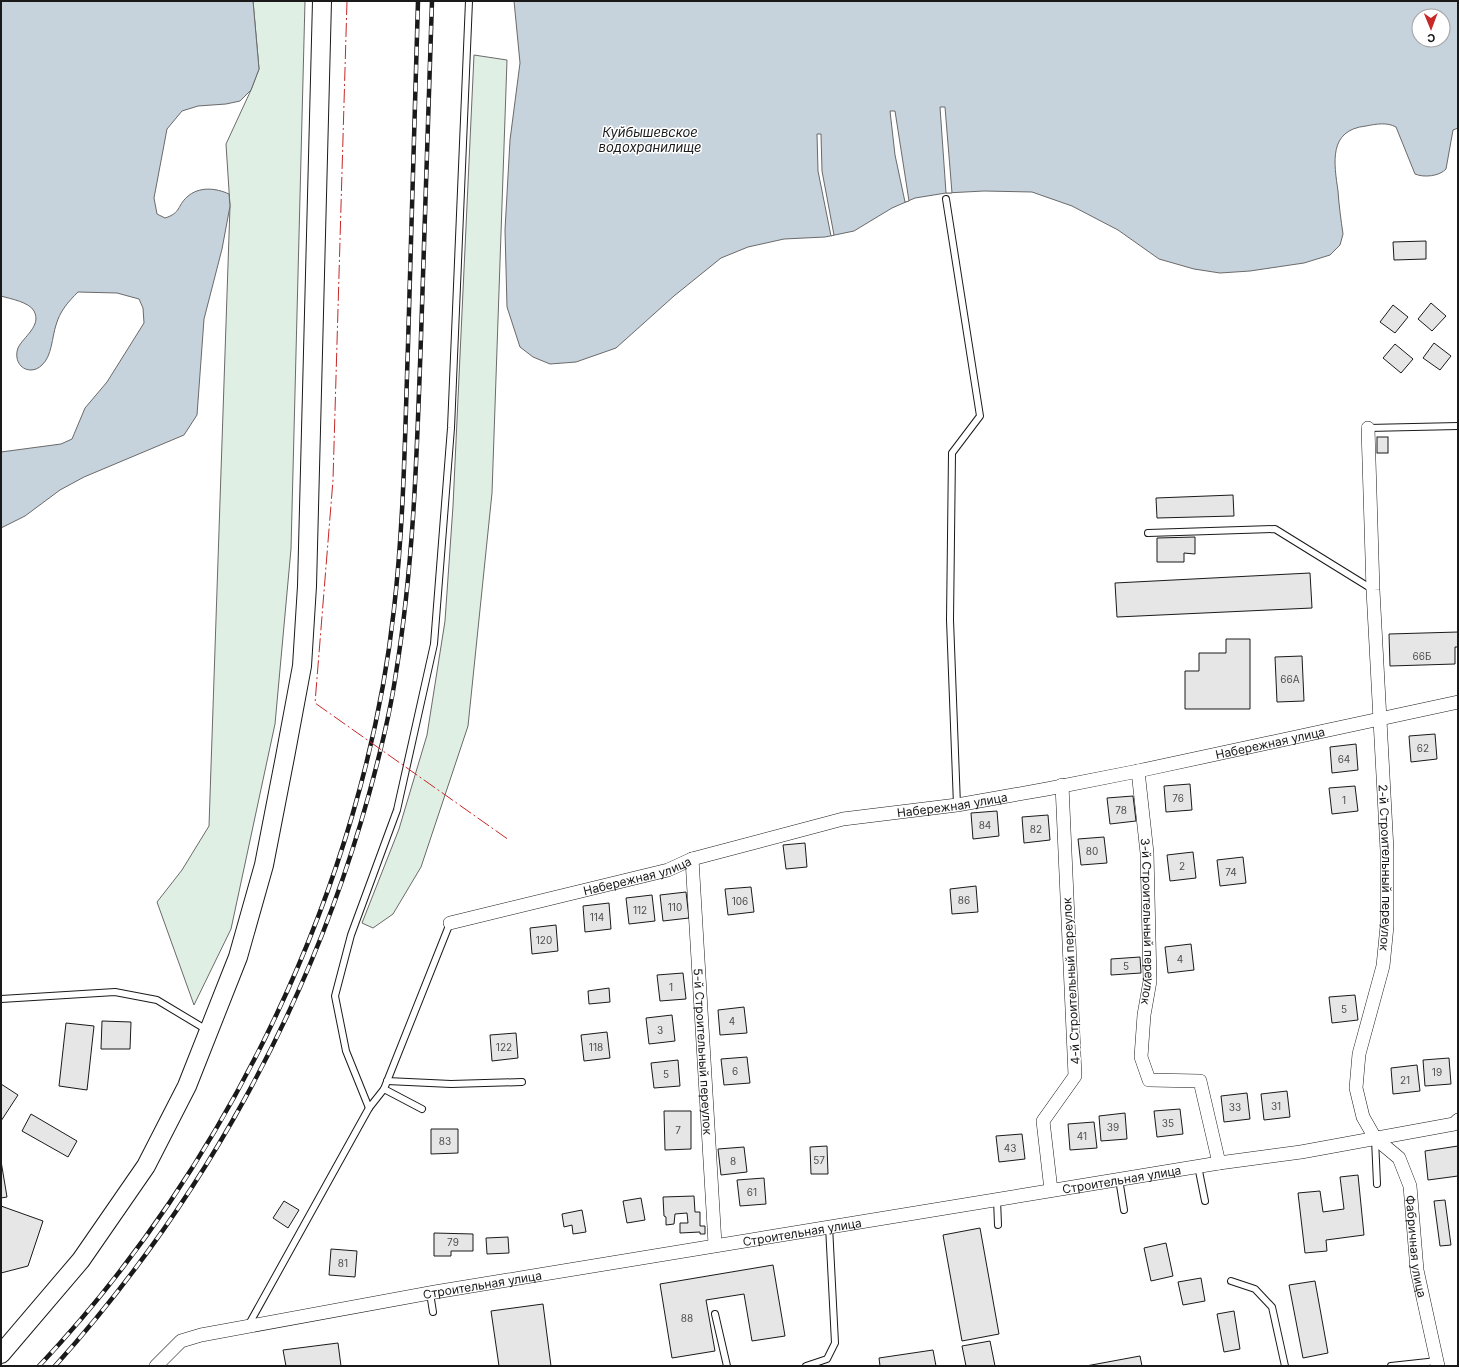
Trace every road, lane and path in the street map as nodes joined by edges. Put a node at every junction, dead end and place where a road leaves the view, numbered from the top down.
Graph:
1 (322, 1) edge
2 (469, 1) edge
3 (946, 199) dead end
4 (1458, 426) edge
5 (1368, 428) joint
6 (1148, 533) dead end
7 (1373, 590) junction
8 (1458, 702) edge
9 (1380, 718) junction
10 (1138, 771) junction
11 (1062, 785) junction
12 (957, 805) junction
13 (692, 859) junction
14 (450, 923) joint
15 (1, 999) edge
16 (209, 1031) junction
17 (387, 1081) junction
18 (522, 1082) dead end
19 (384, 1089) junction
20 (369, 1108) junction
21 (422, 1109) dead end
22 (1458, 1120) edge
23 (1375, 1138) junction
24 (1219, 1163) junction
25 (1198, 1166) junction
26 (1119, 1179) junction
27 (1377, 1184) dead end
28 (1051, 1190) junction
29 (997, 1199) junction
30 (1205, 1201) dead end
31 (1124, 1210) dead end
32 (998, 1225) dead end
33 (829, 1226) junction
34 (715, 1244) junction
35 (1231, 1281) dead end
36 (430, 1293) junction
37 (433, 1312) dead end
38 (714, 1314) dead end
39 (248, 1327) junction
40 (1, 1354) edge
41 (1437, 1364) edge
42 (156, 1366) edge
43 (727, 1366) edge
44 (806, 1366) edge
45 (1285, 1366) edge
46 (1391, 1366) edge

1 - 16 main road
2 - 20 lane
3 - 12 lane
4 - 5 lane
5 - 7 street, 2-й Строительный переулок
6 - 7 lane
7 - 9 street, 2-й Строительный переулок
8 - 9 street, Набережная улица
9 - 10 street, Набережная улица
9 - 23 street, 2-й Строительный переулок
10 - 11 street, Набережная улица
10 - 24 street, 3-й Строительный переулок
11 - 12 street, Набережная улица
11 - 28 street, 4-й Строительный переулок
12 - 13 street, Набережная улица
13 - 14 street, Набережная улица
13 - 34 street, 5-й Строительный переулок
14 - 17 lane
15 - 16 lane
16 - 40 main road
17 - 18 lane
17 - 19 lane
19 - 20 lane
19 - 21 lane
20 - 39 lane
22 - 23 street, Строительная улица
23 - 24 street, Строительная улица
23 - 27 lane
23 - 41 street, Фабричная улица
24 - 25 street, Строительная улица
25 - 26 street, Строительная улица
25 - 30 lane
26 - 28 street, Строительная улица
26 - 31 lane
28 - 29 street, Строительная улица
29 - 32 lane
29 - 33 street, Строительная улица
33 - 34 street, Строительная улица
33 - 44 lane
34 - 36 street, Строительная улица
35 - 45 lane
36 - 37 lane
36 - 39 street, Строительная улица
38 - 43 lane
39 - 42 street, Строительная улица
41 - 46 lane

